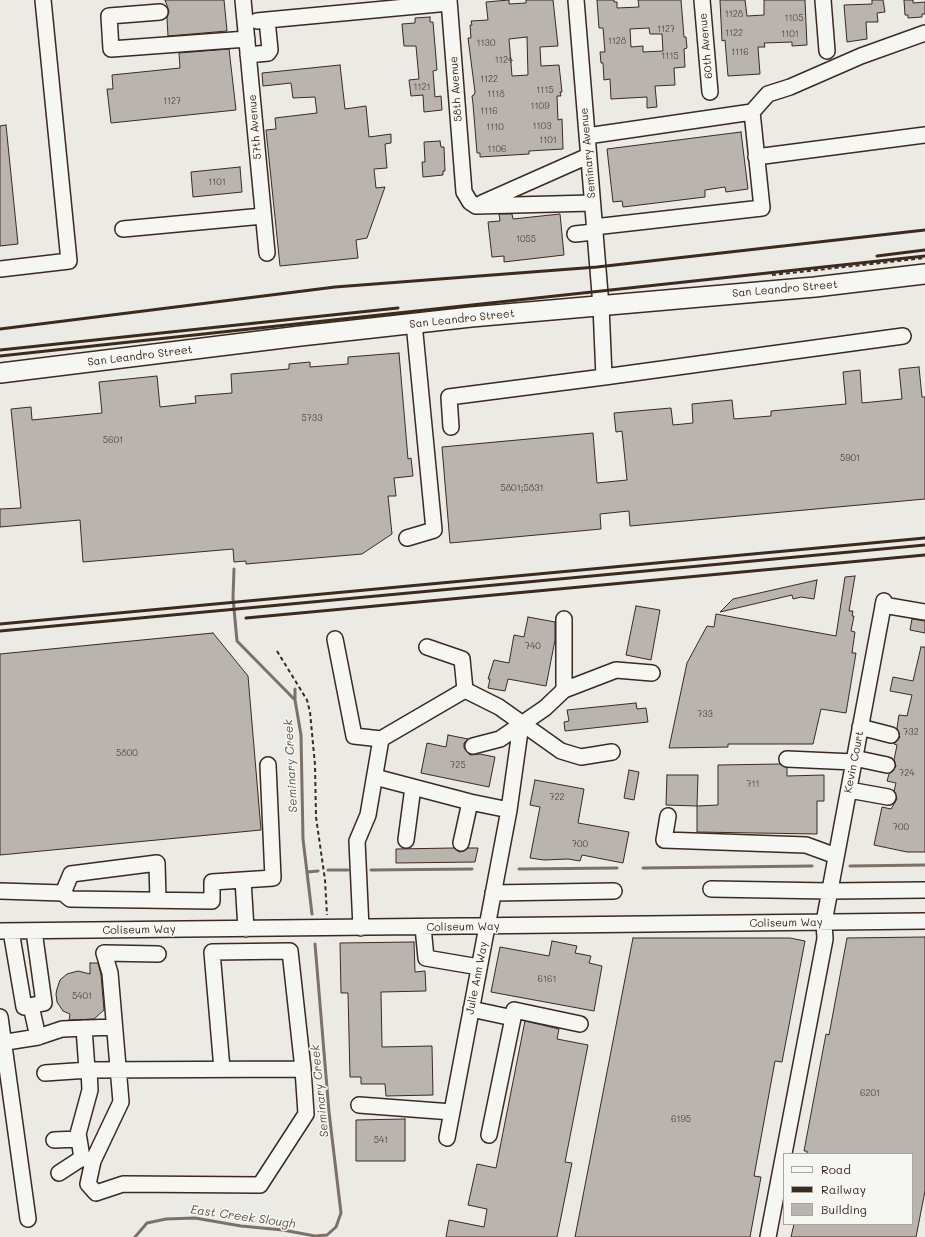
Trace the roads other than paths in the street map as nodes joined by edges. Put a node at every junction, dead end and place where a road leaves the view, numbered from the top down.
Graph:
1 (43, 0) edge
2 (243, 0) edge
3 (576, 0) edge
4 (702, 0) edge
5 (823, 0) edge
6 (449, 1) edge
7 (160, 12) dead end
8 (267, 20) junction
9 (245, 22) junction
10 (925, 33) edge
11 (246, 39) junction
12 (827, 51) dead end
13 (248, 55) junction
14 (710, 92) dead end
15 (752, 112) junction
16 (925, 135) edge
17 (587, 136) junction
18 (588, 156) junction
19 (756, 157) junction
20 (592, 203) junction
21 (476, 206) junction
22 (263, 216) junction
23 (123, 229) dead end
24 (594, 229) junction
25 (575, 234) dead end
26 (267, 253) dead end
27 (0, 269) edge
28 (925, 274) edge
29 (601, 306) junction
30 (414, 323) junction
31 (903, 336) dead end
32 (0, 373) edge
33 (604, 377) junction
34 (451, 428) dead end
35 (407, 538) dead end
36 (925, 612) edge
37 (564, 619) dead end
38 (335, 639) dead end
39 (427, 647) dead end
40 (652, 673) dead end
41 (465, 690) junction
42 (564, 690) junction
43 (521, 724) junction
44 (860, 727) junction
45 (891, 735) dead end
46 (381, 739) junction
47 (474, 746) dead end
48 (612, 752) dead end
49 (787, 759) dead end
50 (854, 760) junction
51 (268, 765) dead end
52 (887, 765) dead end
53 (376, 777) junction
54 (413, 787) junction
55 (849, 790) junction
56 (888, 797) dead end
57 (470, 802) junction
58 (509, 810) junction
59 (668, 816) dead end
60 (406, 840) dead end
61 (461, 843) dead end
62 (836, 856) junction
63 (243, 880) junction
64 (711, 889) dead end
65 (925, 890) edge
66 (0, 891) edge
67 (614, 891) dead end
68 (830, 891) junction
69 (63, 893) junction
70 (494, 893) junction
71 (158, 900) junction
72 (925, 921) edge
73 (824, 922) junction
74 (423, 927) junction
75 (487, 927) junction
76 (361, 928) junction
77 (246, 929) junction
78 (6, 931) edge
79 (34, 931) junction
80 (158, 954) dead end
81 (479, 968) junction
82 (32, 1006) junction
83 (471, 1010) junction
84 (0, 1017) edge
85 (513, 1018) junction
86 (580, 1024) dead end
87 (114, 1027) junction
88 (84, 1028) junction
89 (38, 1037) junction
90 (2, 1043) edge
91 (222, 1069) junction
92 (303, 1069) junction
93 (88, 1070) junction
94 (118, 1070) junction
95 (45, 1073) dead end
96 (359, 1104) dead end
97 (452, 1112) junction
98 (489, 1135) dead end
99 (447, 1138) dead end
100 (79, 1139) junction
101 (54, 1140) dead end
102 (784, 1153) edge
103 (783, 1159) edge
104 (88, 1160) junction
105 (59, 1173) dead end
106 (28, 1218) dead end
107 (768, 1237) edge

1 - 27 street
2 - 9 street, 57th Avenue
3 - 17 street, Seminary Avenue
4 - 14 street, 60th Avenue
5 - 12 street
6 - 8 street
6 - 21 street, 58th Avenue
7 - 11 street
8 - 9 street
8 - 13 street
9 - 11 street, 57th Avenue
10 - 15 street
11 - 13 street, 57th Avenue
13 - 22 street, 57th Avenue
15 - 17 street
15 - 19 street
16 - 19 street
17 - 18 street, Seminary Avenue
18 - 20 street, Seminary Avenue
18 - 21 street
19 - 24 street
20 - 21 street
20 - 24 street, Seminary Avenue
22 - 23 street
22 - 26 street, 57th Avenue
24 - 25 street
24 - 29 street, Seminary Avenue
28 - 29 main road, San Leandro Street
29 - 30 main road, San Leandro Street
29 - 33 street, Seminary Avenue
30 - 32 main road, San Leandro Street
30 - 35 street
31 - 33 street
33 - 34 street
36 - 44 street, Kevin Court
37 - 42 street
38 - 46 street
39 - 41 street
40 - 42 street
41 - 43 street
41 - 46 street
42 - 43 street
43 - 47 street
43 - 48 street
43 - 58 street, Julie Ann Way
44 - 45 street
44 - 50 street, Kevin Court
46 - 53 street
49 - 50 street
50 - 52 street
50 - 55 street, Kevin Court
51 - 63 street
53 - 54 street
53 - 76 street
54 - 57 street
54 - 60 street
55 - 56 street
55 - 62 street, Kevin Court
57 - 58 street
57 - 61 street
58 - 70 street, Julie Ann Way
59 - 62 street
62 - 68 street, Kevin Court
63 - 71 street
63 - 77 street
64 - 68 street
65 - 68 street
66 - 69 street
67 - 70 street
68 - 73 street, Kevin Court
69 - 71 street
69 - 71 street
70 - 75 street, Julie Ann Way
72 - 73 street, Coliseum Way
73 - 75 street, Coliseum Way
73 - 102 street, Kevin Court
74 - 75 street, Coliseum Way
74 - 76 street, Coliseum Way
74 - 81 street
75 - 81 street, Julie Ann Way
76 - 77 street, Coliseum Way
77 - 79 street, Coliseum Way
78 - 79 street, Coliseum Way
78 - 82 street
79 - 82 street
80 - 87 street
81 - 83 street, Julie Ann Way
82 - 89 street
83 - 85 street
83 - 97 street, Julie Ann Way
84 - 90 street
85 - 86 street
85 - 98 street
87 - 88 street
87 - 94 street
88 - 89 street
88 - 93 street
89 - 90 street
90 - 106 street
91 - 92 street
91 - 92 street
91 - 94 street
92 - 104 street
93 - 94 street
93 - 95 street
93 - 100 street
94 - 104 street
96 - 97 street
97 - 99 street, Julie Ann Way
100 - 101 street
100 - 104 street
103 - 107 street, Kevin Court
104 - 105 street

